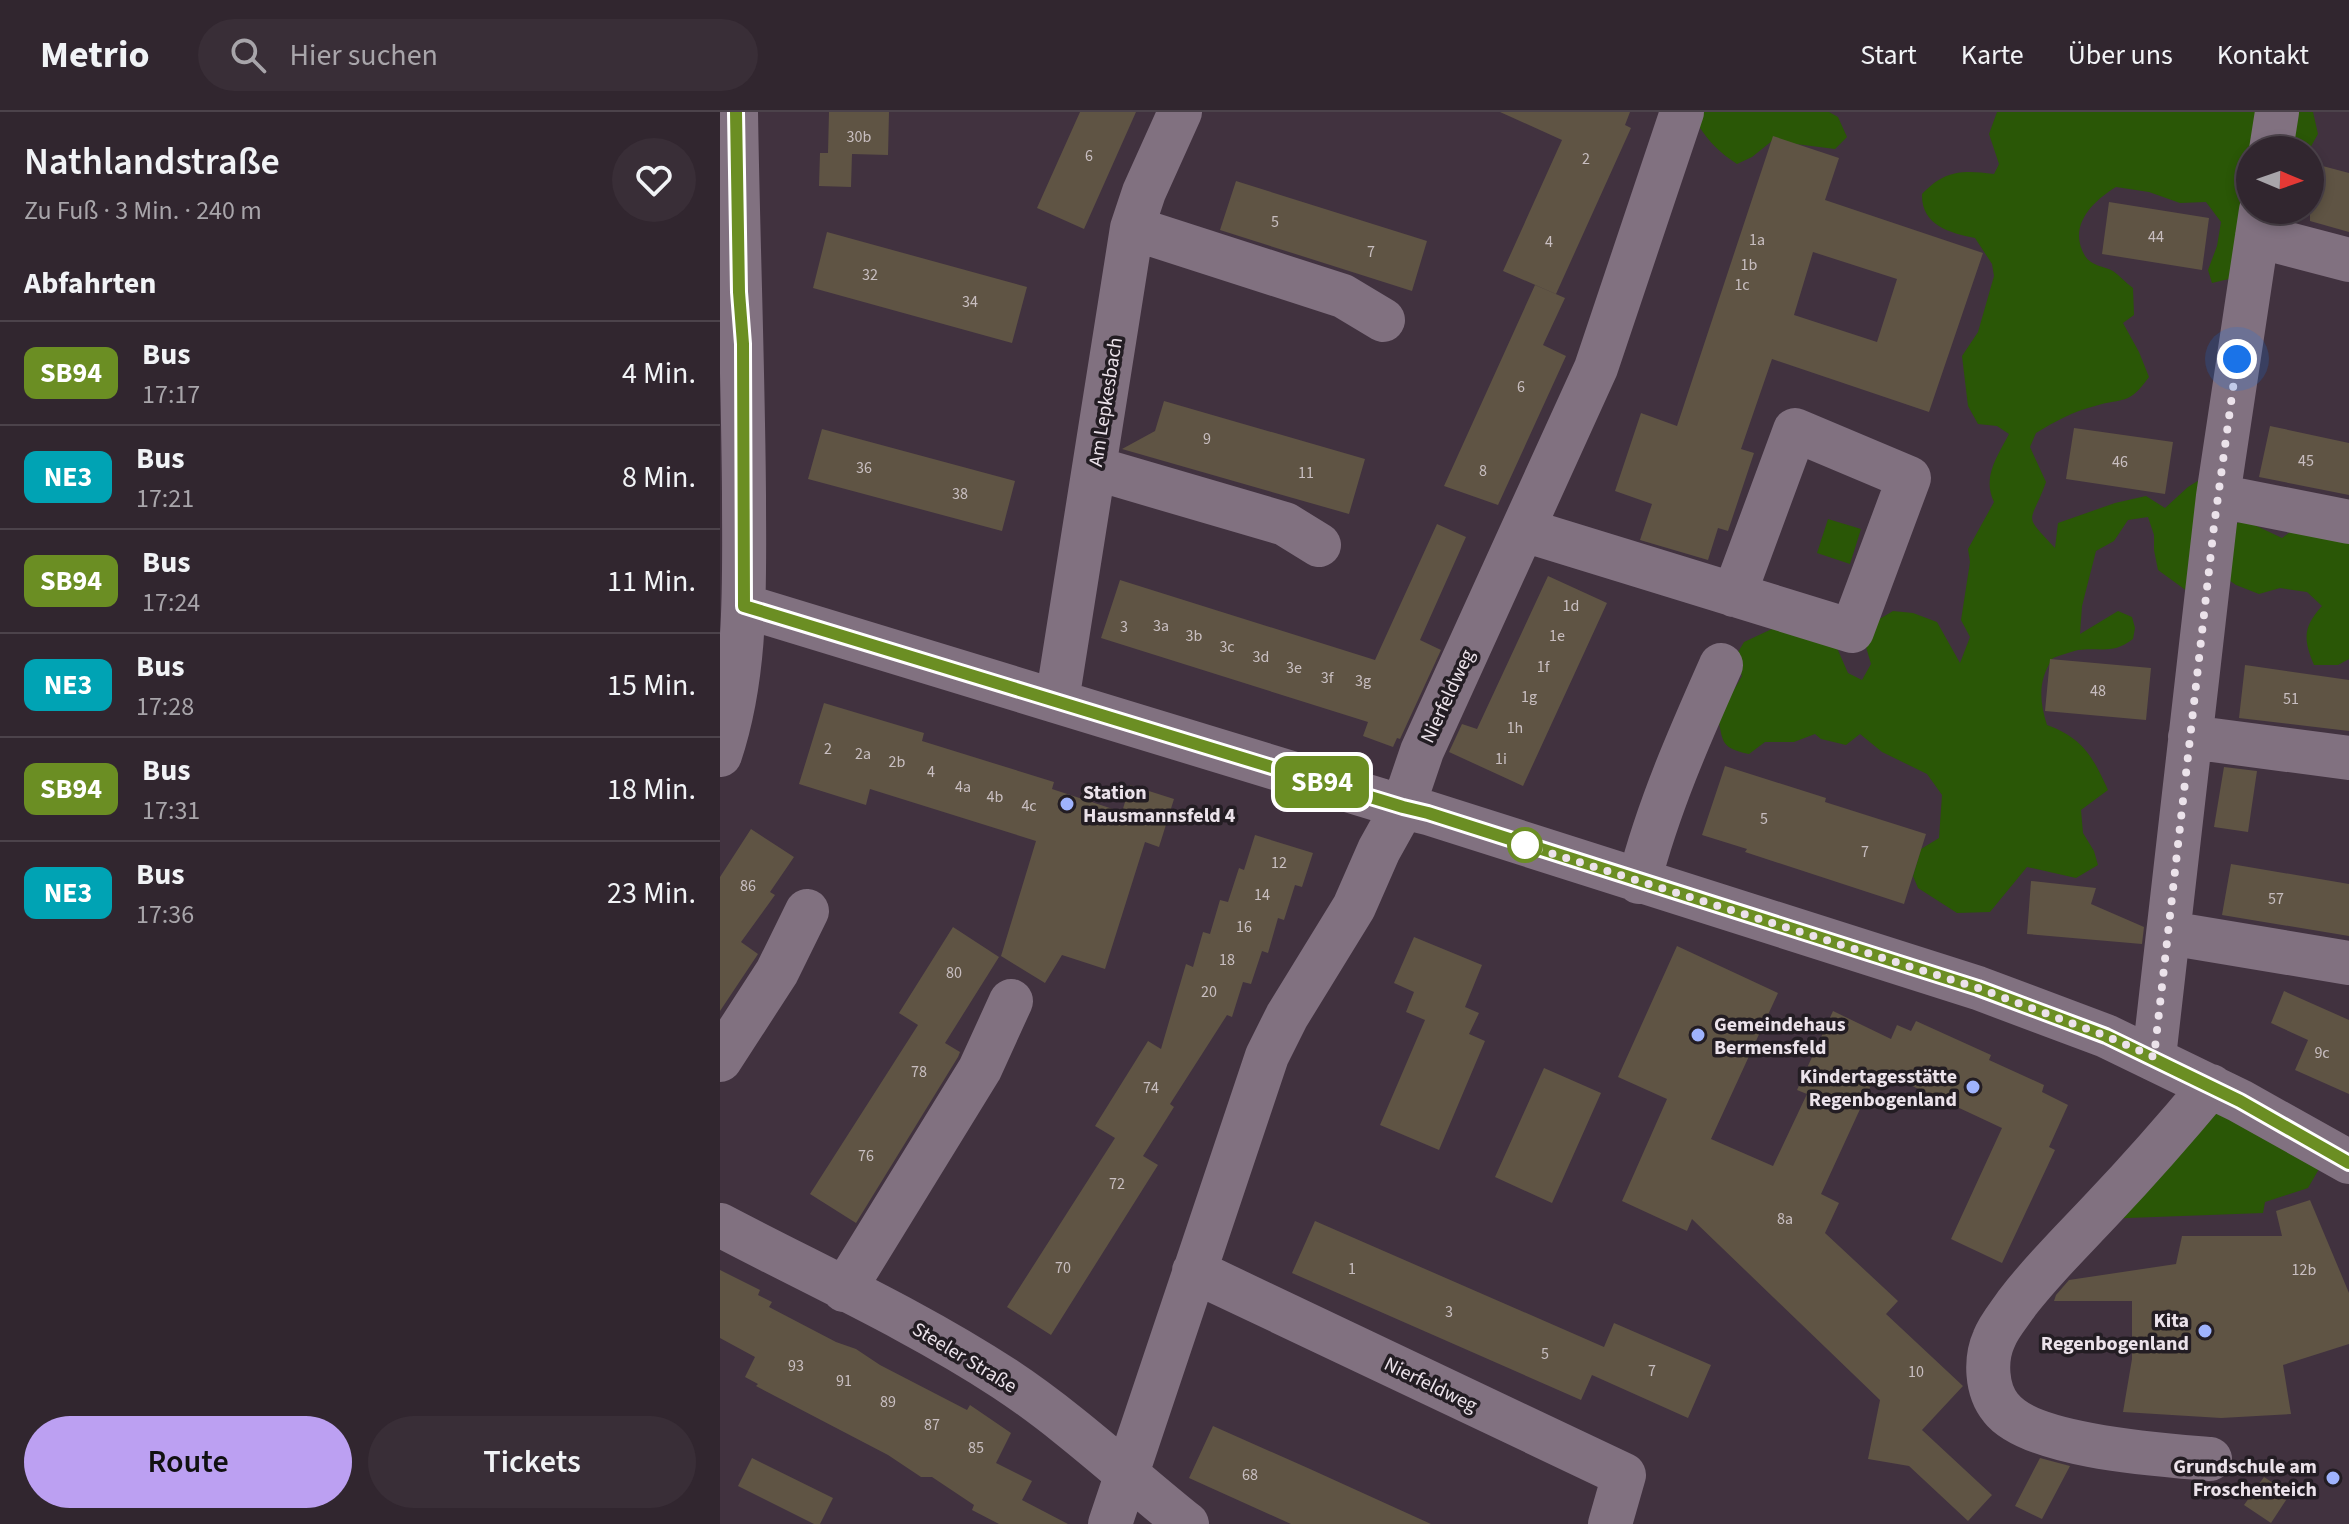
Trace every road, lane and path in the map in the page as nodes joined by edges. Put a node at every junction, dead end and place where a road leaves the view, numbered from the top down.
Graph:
1 (736, 112) edge
2 (1180, 112) edge
3 (1682, 112) edge
4 (2277, 112) edge
5 (2273, 136) edge
6 (2259, 224) edge
7 (2261, 224) edge
8 (1132, 228) junction
9 (2349, 260) edge
10 (730, 291) edge
11 (1383, 320) dead end
12 (1094, 468) junction
13 (2218, 496) junction
14 (2349, 522) edge
15 (1524, 530) junction
16 (1319, 545) dead end
17 (1734, 595) junction
18 (744, 606) junction
19 (1721, 665) dead end
20 (1057, 701) junction
21 (2190, 737) junction
22 (720, 755) edge
23 (2349, 758) edge
24 (1403, 807) junction
25 (1639, 882) junction
26 (807, 911) dead end
27 (2169, 933) junction
28 (2349, 963) edge
29 (1011, 1001) dead end
30 (2154, 1057) junction
31 (720, 1060) edge
32 (2211, 1086) junction
33 (2349, 1162) edge
34 (720, 1225) edge
35 (1194, 1271) junction
36 (844, 1290) junction
37 (2210, 1459) dead end
38 (1126, 1476) junction
39 (1110, 1524) edge
40 (1187, 1524) edge
41 (1610, 1524) edge

1 - 10 street
2 - 8 street, Am Lepkesbach
3 - 15 street, Nierfeldweg
4 - 5 street
6 - 13 street
7 - 9 street
8 - 11 street
8 - 12 street, Am Lepkesbach
10 - 18 street
12 - 16 street
12 - 20 street, Am Lepkesbach
13 - 14 street
13 - 21 street
15 - 17 street
15 - 24 street, Nierfeldweg
17 - 17 street
18 - 20 street
18 - 22 street
19 - 25 street
20 - 24 street
21 - 23 street
21 - 27 street
24 - 25 street
24 - 35 street, Nierfeldweg
25 - 30 street
26 - 31 street
27 - 28 street
27 - 30 street
29 - 36 street
30 - 32 street
32 - 33 street
32 - 37 street
34 - 36 street, Steeler Straße
35 - 38 street, Nierfeldweg
35 - 41 street, Nierfeldweg
36 - 38 street, Steeler Straße
38 - 39 street, Nierfeldweg
38 - 40 street, Steeler Straße

